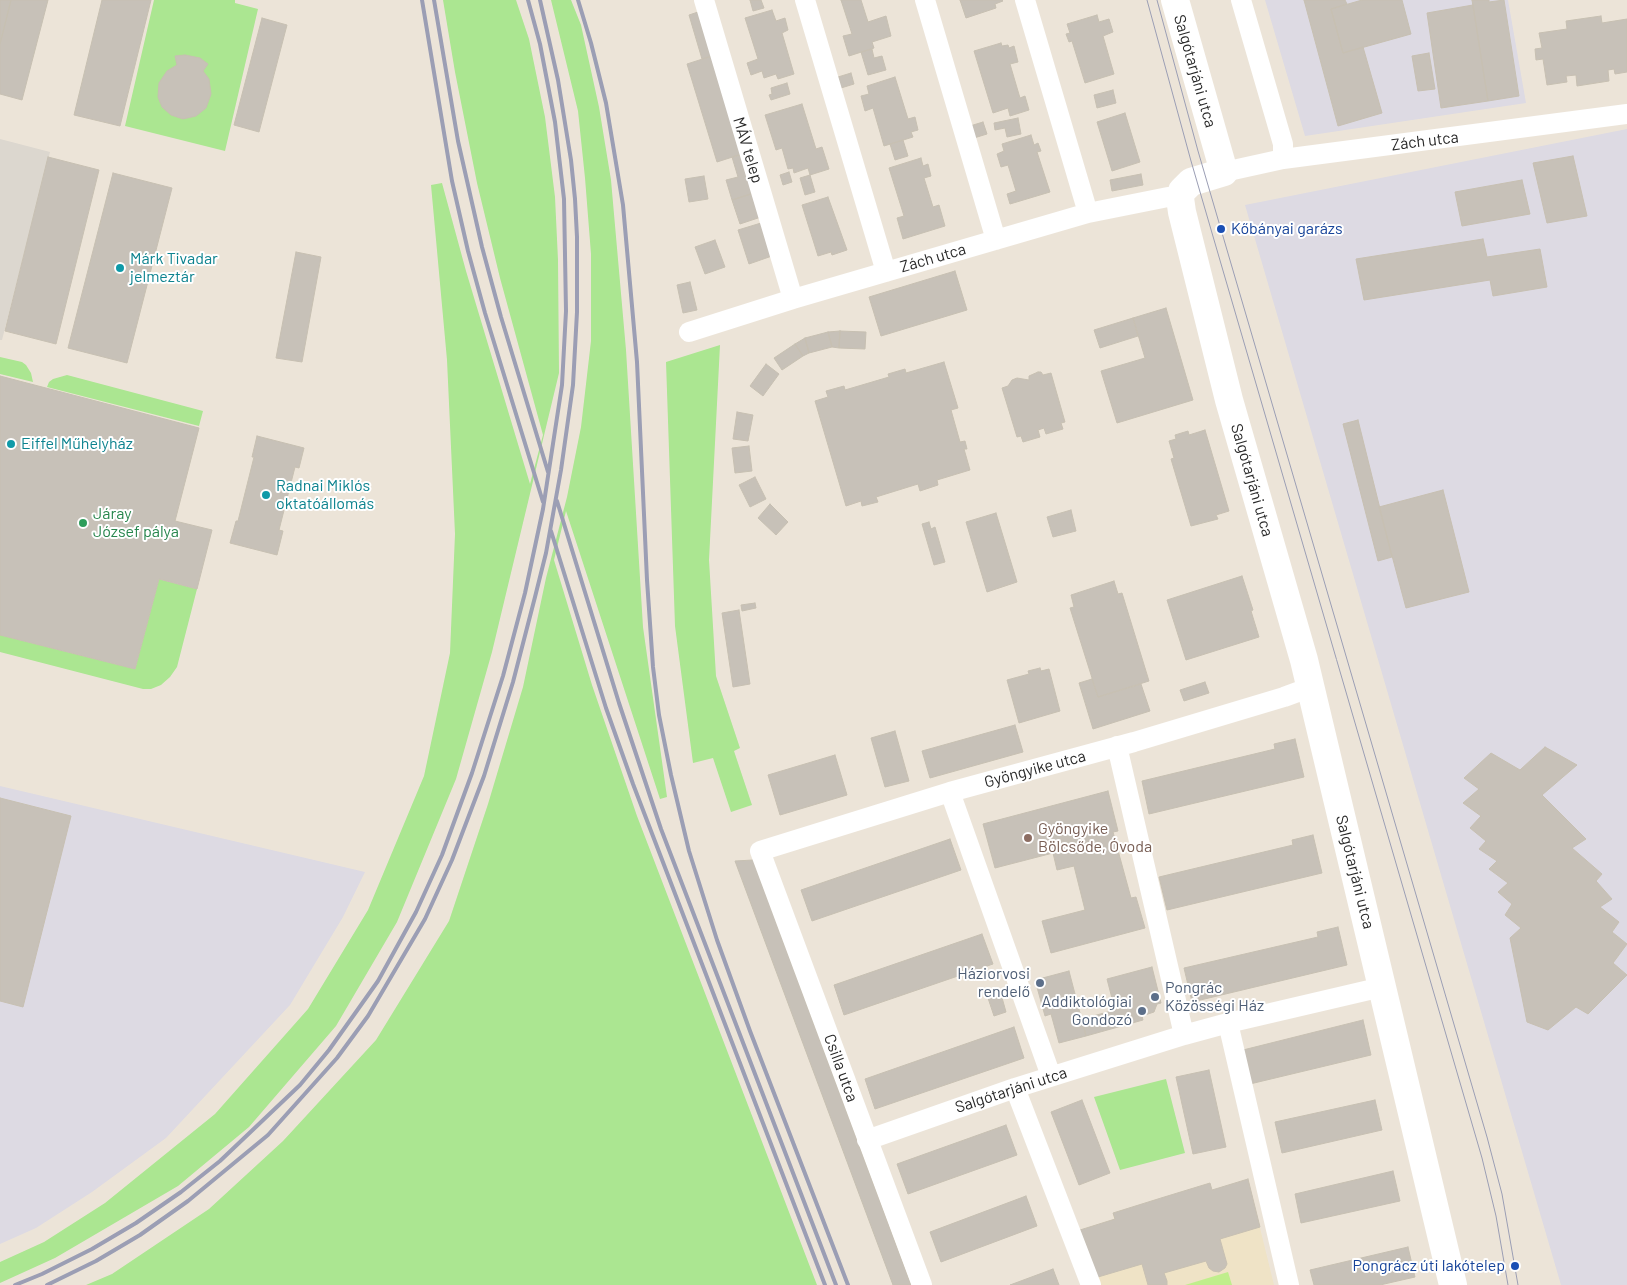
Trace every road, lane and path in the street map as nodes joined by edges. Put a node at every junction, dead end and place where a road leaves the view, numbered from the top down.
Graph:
1 (704, 0) edge
2 (805, 0) edge
3 (924, 0) edge
4 (1025, 0) edge
5 (1175, 0) edge
6 (1241, 0) edge
7 (1627, 114) edge
8 (1283, 159) junction
9 (1224, 172) junction
10 (1180, 198) junction
11 (1088, 213) junction
12 (996, 240) junction
13 (886, 272) junction
14 (793, 299) junction
15 (689, 332) dead end
16 (1311, 687) junction
17 (1117, 746) junction
18 (950, 792) junction
19 (760, 851) joint
20 (1382, 987) junction
21 (1228, 1023) junction
22 (1184, 1035) junction
23 (1051, 1076) junction
24 (1015, 1088) junction
25 (867, 1140) junction
26 (922, 1285) edge
27 (1091, 1285) edge
28 (1289, 1285) edge
29 (1453, 1285) edge

1 - 14 street, MÁV telep
2 - 13 street
3 - 12 street
4 - 11 street
5 - 9 street, Salgótarjáni utca
6 - 8 street
7 - 8 street, Zách utca
8 - 9 street, Zách utca
9 - 10 street
10 - 11 street, Zách utca
10 - 16 street, Salgótarjáni utca
11 - 12 street, Zách utca
12 - 13 street, Zách utca
13 - 14 street, Zách utca
14 - 15 street, Zách utca
16 - 17 street, Gyöngyike utca
16 - 20 street, Salgótarjáni utca
17 - 18 street, Gyöngyike utca
17 - 22 street
18 - 19 street, Gyöngyike utca
18 - 23 street
19 - 25 street, Csilla utca
20 - 21 street, Salgótarjáni utca
20 - 29 street, Salgótarjáni utca
21 - 22 street, Salgótarjáni utca
21 - 28 street
22 - 23 street, Salgótarjáni utca
23 - 24 street, Salgótarjáni utca
24 - 25 street, Salgótarjáni utca
24 - 27 street
25 - 26 street, Csilla utca

